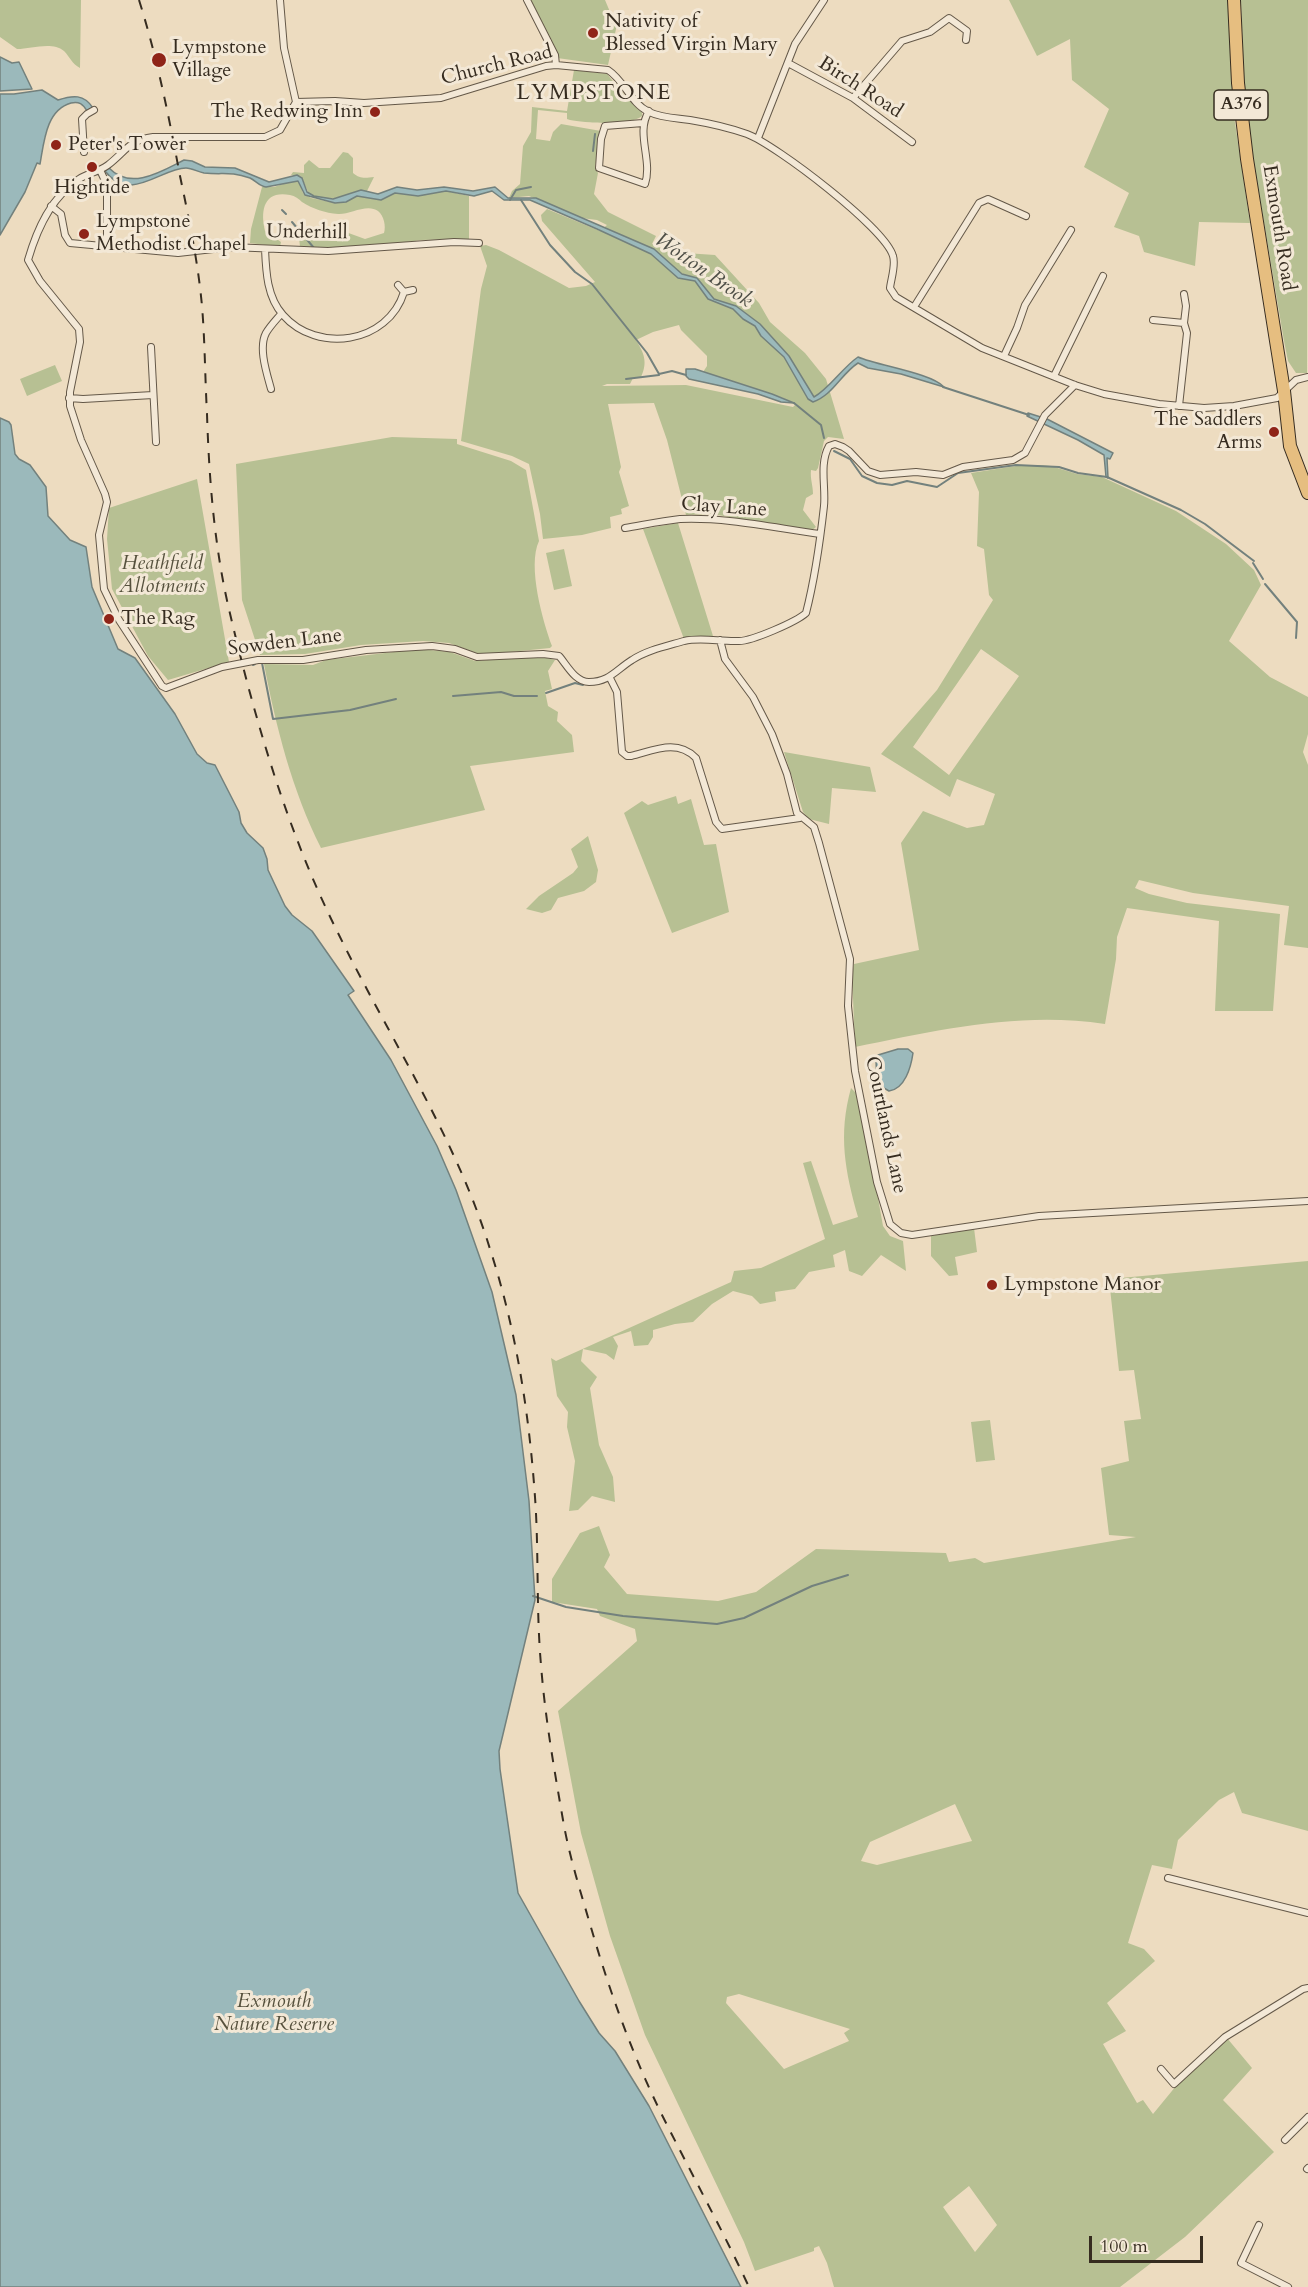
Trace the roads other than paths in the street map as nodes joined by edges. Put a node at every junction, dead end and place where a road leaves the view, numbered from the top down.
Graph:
1 (280, 0) edge
2 (527, 0) edge
3 (824, 0) edge
4 (1234, 0) edge
5 (966, 40) dead end
6 (788, 63) junction
7 (556, 65) junction
8 (853, 98) junction
9 (296, 102) junction
10 (94, 110) dead end
11 (649, 111) junction
12 (643, 123) junction
13 (758, 138) junction
14 (912, 142) dead end
15 (84, 152) dead end
16 (100, 170) junction
17 (51, 206) junction
18 (1026, 216) dead end
19 (1071, 230) dead end
20 (479, 243) dead end
21 (107, 246) junction
22 (266, 249) junction
23 (1103, 276) dead end
24 (398, 285) dead end
25 (413, 290) dead end
26 (404, 292) junction
27 (1184, 294) dead end
28 (914, 307) junction
29 (281, 314) junction
30 (1153, 320) dead end
31 (1184, 323) junction
32 (151, 347) dead end
33 (1004, 356) junction
34 (266, 369) junction
35 (258, 370) dead end
36 (1054, 376) junction
37 (1308, 377) edge
38 (1075, 386) junction
39 (271, 389) dead end
40 (1284, 391) junction
41 (153, 395) junction
42 (69, 398) junction
43 (1179, 406) junction
44 (156, 442) dead end
45 (1308, 493) edge
46 (625, 528) dead end
47 (820, 534) junction
48 (720, 640) junction
49 (610, 678) junction
50 (800, 818) junction
51 (855, 1071) junction
52 (848, 1076) dead end
53 (1308, 1201) edge
54 (1168, 1878) dead end
55 (1308, 1913) edge
56 (1308, 1988) edge
57 (1161, 2069) dead end
58 (1308, 2116) edge
59 (1285, 2140) dead end
60 (1259, 2225) dead end
61 (1287, 2287) edge

1 - 9 street
2 - 7 street
3 - 6 street
4 - 40 highway, Exmouth Road / A376
5 - 8 street
6 - 8 street, Birch Road
6 - 13 street
7 - 9 street, Church Road
7 - 11 street, Church Road
8 - 14 street, Birch Road
9 - 16 street
10 - 15 street
11 - 12 street
11 - 13 street, Church Road
12 - 12 street
13 - 28 street, Church Road
16 - 17 street
16 - 21 street
17 - 21 street, Underhill
17 - 42 street, Sowden Lane
18 - 28 street
19 - 33 street
20 - 22 street, Underhill
21 - 22 street, Underhill
22 - 29 street
23 - 36 street
24 - 26 street
25 - 26 street
26 - 29 street
27 - 31 street
28 - 33 street
29 - 34 street
30 - 31 street
31 - 43 street
32 - 41 street
33 - 36 street
34 - 35 street
34 - 39 street
36 - 38 street
37 - 40 street
38 - 43 street
38 - 47 street
40 - 43 street
40 - 45 highway, Exmouth Road / A376
41 - 42 street
41 - 44 street
42 - 49 street, Sowden Lane
46 - 47 street, Clay Lane
47 - 48 street
48 - 49 street
48 - 50 street, Courtlands Lane
49 - 50 street
50 - 51 street, Courtlands Lane
51 - 52 street
51 - 53 street, Courtlands Lane
54 - 55 street
56 - 57 street
58 - 59 street
60 - 61 street

